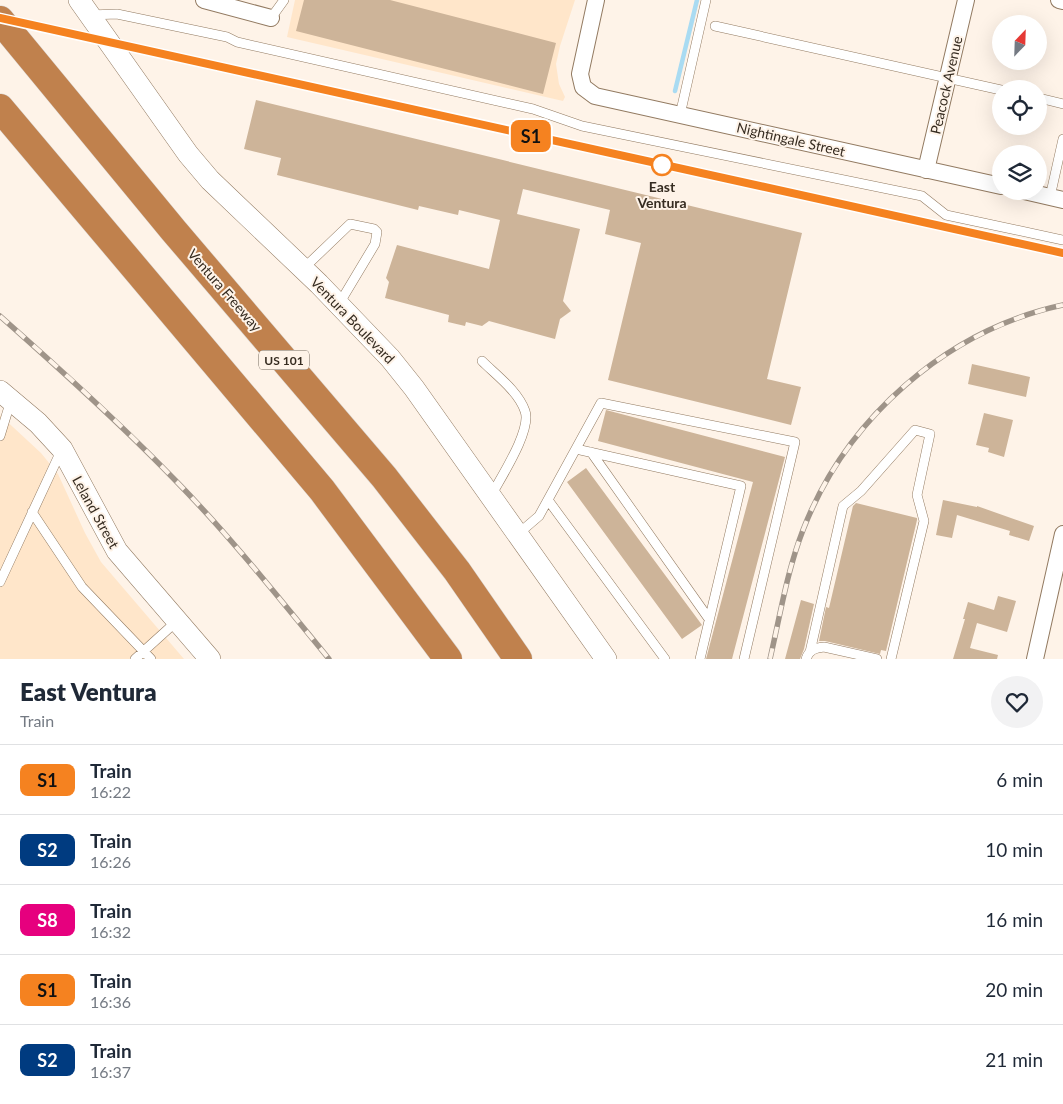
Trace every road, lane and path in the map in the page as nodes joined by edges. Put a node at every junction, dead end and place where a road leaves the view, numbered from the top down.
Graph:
1 (204, 0) edge
2 (284, 0) edge
3 (596, 0) edge
4 (706, 0) edge
5 (966, 0) edge
6 (1058, 0) edge
7 (1063, 1) edge
8 (84, 8) edge
9 (270, 18) joint
10 (0, 20) edge
11 (715, 26) dead end
12 (948, 78) junction
13 (992, 88) edge
14 (1047, 100) edge
15 (1063, 104) edge
16 (0, 108) edge
17 (680, 115) junction
18 (1063, 140) edge
19 (926, 170) junction
20 (992, 184) edge
21 (1057, 199) edge
22 (1063, 240) edge
23 (303, 269) junction
24 (339, 305) junction
25 (482, 361) dead end
26 (6, 396) edge
27 (0, 436) edge
28 (62, 449) junction
29 (576, 449) junction
30 (591, 452) junction
31 (490, 496) junction
32 (548, 500) junction
33 (32, 512) junction
34 (518, 534) junction
35 (1063, 534) edge
36 (0, 582) edge
37 (710, 619) junction
38 (177, 621) junction
39 (144, 651) junction
40 (808, 655) edge
41 (134, 659) edge
42 (150, 659) edge
43 (210, 659) edge
44 (448, 659) edge
45 (518, 659) edge
46 (606, 659) edge
47 (665, 659) edge
48 (700, 659) edge
49 (744, 659) edge
50 (876, 659) edge
51 (891, 659) edge
52 (1035, 659) edge

1 - 9 street
2 - 9 lane
3 - 17 street, Nightingale Street
4 - 17 lane
5 - 12 street, Peacock Avenue
6 - 7 street
8 - 22 lane
8 - 23 street, Ventura Boulevard
10 - 45 highway, Ventura Freeway / US 101
11 - 12 lane
12 - 13 lane
12 - 19 street, Peacock Avenue
14 - 15 lane
16 - 44 highway
17 - 19 street, Nightingale Street
18 - 21 lane
19 - 20 street, Nightingale Street
23 - 24 street, Ventura Boulevard
23 - 24 lane
24 - 31 street, Ventura Boulevard
25 - 31 lane
26 - 27 lane
26 - 28 street, Leland Street
28 - 33 lane
28 - 38 street, Leland Street
29 - 30 lane
29 - 32 lane
29 - 49 lane
30 - 37 lane
30 - 37 lane
31 - 34 street, Ventura Boulevard
32 - 34 lane
32 - 47 lane
33 - 36 lane
33 - 39 lane
34 - 46 street, Ventura Boulevard
35 - 52 street
37 - 48 lane
38 - 39 lane
38 - 43 street, Leland Street
39 - 41 lane
39 - 42 lane
40 - 50 lane
40 - 51 lane

